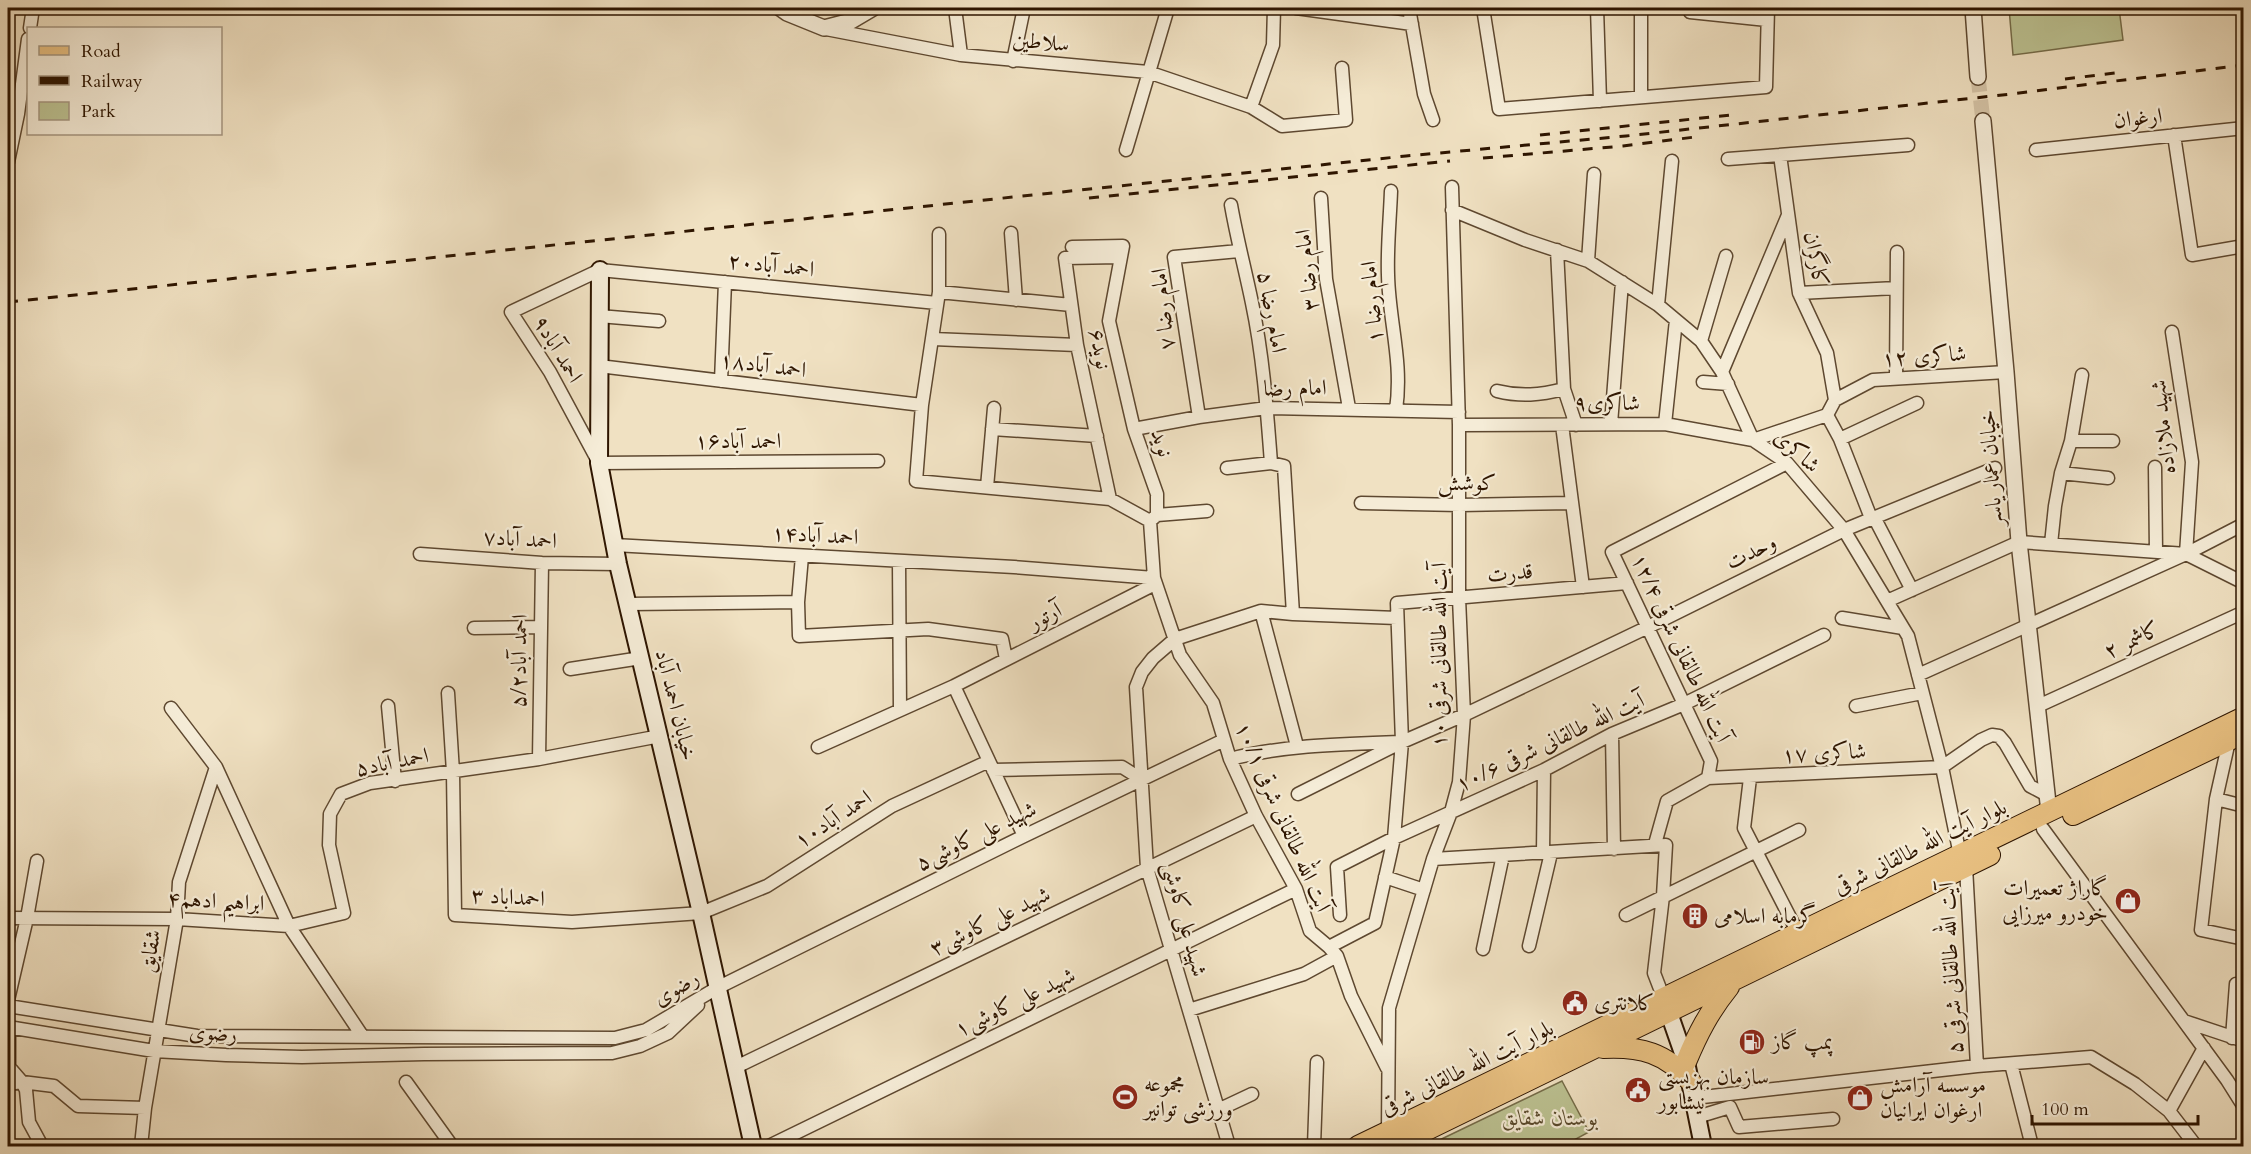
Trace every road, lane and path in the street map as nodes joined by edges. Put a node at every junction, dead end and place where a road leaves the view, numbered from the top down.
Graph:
1 (33, 8) edge
2 (780, 8) edge
3 (873, 8) edge
4 (955, 8) edge
5 (1024, 8) edge
6 (1168, 8) edge
7 (1274, 8) edge
8 (1296, 8) edge
9 (1409, 8) edge
10 (1483, 8) edge
11 (1597, 8) edge
12 (1641, 8) edge
13 (1973, 8) edge
14 (1690, 12) dead end
15 (1767, 14) edge
16 (1412, 24) junction
17 (30, 27) edge
18 (824, 28) junction
19 (27, 44) edge
20 (961, 55) junction
21 (1013, 61) junction
22 (1342, 68) dead end
23 (1148, 72) junction
24 (1978, 76) tunnel mouth
25 (1641, 97) junction
26 (1600, 100) junction
27 (1251, 106) junction
28 (13, 113) edge
29 (1433, 120) dead end
30 (1983, 120) tunnel mouth
31 (2244, 128) edge
32 (2174, 135) junction
33 (1908, 145) dead end
34 (1126, 150) dead end
35 (2036, 150) dead end
36 (1779, 155) junction
37 (1728, 159) dead end
38 (1672, 161) dead end
39 (8, 162) edge
40 (1594, 174) dead end
41 (1452, 187) dead end
42 (1391, 191) dead end
43 (1321, 198) dead end
44 (1231, 204) dead end
45 (1452, 210) junction
46 (1788, 215) junction
47 (1011, 233) dead end
48 (939, 234) dead end
49 (2244, 246) edge
50 (1072, 247) dead end
51 (1557, 250) junction
52 (1239, 251) junction
53 (1897, 252) dead end
54 (1119, 256) junction
55 (1726, 256) dead end
56 (1588, 261) junction
57 (600, 270) junction
58 (725, 282) junction
59 (1622, 282) junction
60 (1896, 288) junction
61 (1799, 293) junction
62 (938, 297) junction
63 (1016, 300) junction
64 (1071, 305) junction
65 (1658, 305) junction
66 (600, 316) junction
67 (1676, 320) junction
68 (659, 321) dead end
69 (2172, 332) dead end
70 (933, 339) junction
71 (1701, 341) junction
72 (1077, 345) junction
73 (599, 366) junction
74 (1722, 372) junction
75 (2006, 372) junction
76 (2082, 375) dead end
77 (1896, 379) junction
78 (721, 381) junction
79 (1703, 382) dead end
80 (1728, 384) junction
81 (1564, 389) junction
82 (1497, 391) dead end
83 (1835, 400) junction
84 (1917, 403) dead end
85 (922, 405) junction
86 (994, 408) dead end
87 (1267, 408) junction
88 (1349, 408) junction
89 (1396, 410) junction
90 (1458, 412) junction
91 (1827, 415) junction
92 (1199, 417) junction
93 (1562, 424) junction
94 (1576, 424) junction
95 (1611, 424) junction
96 (1665, 424) junction
97 (1460, 425) junction
98 (992, 429) junction
99 (1134, 429) junction
100 (1097, 436) junction
101 (1840, 439) junction
102 (1753, 440) junction
103 (2071, 441) junction
104 (2113, 441) dead end
105 (878, 461) dead end
106 (599, 463) junction
107 (1271, 463) junction
108 (1787, 463) junction
109 (2155, 467) dead end
110 (1227, 468) dead end
111 (1995, 468) dead end
112 (2061, 473) junction
113 (2108, 478) dead end
114 (987, 487) junction
115 (1110, 499) junction
116 (1361, 503) dead end
117 (1572, 503) junction
118 (1461, 505) junction
119 (1208, 511) dead end
120 (1872, 517) junction
121 (1153, 518) junction
122 (2244, 524) edge
123 (1844, 530) junction
124 (2019, 542) junction
125 (2051, 544) junction
126 (614, 545) junction
127 (2156, 552) junction
128 (420, 554) dead end
129 (2186, 554) junction
130 (802, 556) junction
131 (899, 561) junction
132 (542, 563) junction
133 (618, 564) junction
134 (1154, 581) junction
135 (1627, 583) junction
136 (2244, 583) edge
137 (1583, 587) junction
138 (1912, 590) junction
139 (1459, 598) junction
140 (1887, 601) junction
141 (798, 602) junction
142 (628, 604) junction
143 (1262, 611) junction
144 (2244, 612) edge
145 (1293, 614) junction
146 (1397, 618) junction
147 (1842, 618) dead end
148 (2028, 624) junction
149 (540, 627) junction
150 (1648, 627) junction
151 (474, 628) dead end
152 (1903, 628) junction
153 (898, 631) junction
154 (1824, 635) dead end
155 (1175, 639) junction
156 (641, 658) junction
157 (1006, 659) junction
158 (570, 669) dead end
159 (1918, 675) junction
160 (954, 686) junction
161 (448, 693) dead end
162 (1922, 693) junction
163 (1684, 704) junction
164 (388, 706) dead end
165 (1856, 706) dead end
166 (2038, 706) junction
167 (171, 708) dead end
168 (900, 710) junction
169 (1464, 715) junction
170 (2244, 717) edge
171 (1612, 734) junction
172 (660, 736) junction
173 (2236, 737) edge
174 (1224, 740) junction
175 (1402, 742) junction
176 (1297, 746) junction
177 (818, 747) dead end
178 (539, 759) junction
179 (1230, 759) junction
180 (991, 765) junction
181 (216, 767) junction
182 (1942, 767) junction
183 (1544, 770) junction
184 (453, 772) junction
185 (1708, 778) junction
186 (1750, 778) junction
187 (1142, 779) junction
188 (395, 781) junction
189 (1298, 794) dead end
190 (2216, 799) junction
191 (2244, 806) edge
192 (1451, 812) junction
193 (2046, 812) junction
194 (1256, 816) junction
195 (1800, 830) dead end
196 (1024, 836) junction
197 (1394, 838) junction
198 (1655, 844) junction
199 (1614, 849) junction
200 (1756, 851) junction
201 (1547, 853) junction
202 (1503, 855) junction
203 (1434, 859) junction
204 (37, 861) dead end
205 (1963, 861) junction
206 (1147, 868) junction
207 (1386, 876) junction
208 (1296, 889) junction
209 (1424, 890) junction
210 (1664, 896) junction
211 (701, 913) junction
212 (1340, 915) dead end
213 (1626, 915) dead end
214 (8, 918) edge
215 (27, 918) junction
216 (177, 919) junction
217 (289, 926) junction
218 (1798, 933) junction
219 (2244, 939) edge
220 (1529, 946) dead end
221 (1171, 950) junction
222 (1483, 950) dead end
223 (1333, 952) junction
224 (1734, 981) junction
225 (2236, 984) dead end
226 (717, 988) junction
227 (8, 1000) edge
228 (8, 1006) edge
229 (1666, 1006) junction
230 (1189, 1010) junction
231 (2184, 1021) junction
232 (8, 1027) edge
233 (158, 1030) junction
234 (363, 1037) junction
235 (2238, 1039) edge
236 (1597, 1048) junction
237 (2204, 1048) junction
238 (154, 1051) junction
239 (1317, 1062) dead end
240 (1686, 1062) junction
241 (2011, 1064) junction
242 (1977, 1066) junction
243 (734, 1068) junction
244 (1389, 1072) junction
245 (22, 1082) junction
246 (406, 1082) dead end
247 (8, 1084) edge
248 (1693, 1090) junction
249 (1252, 1094) dead end
250 (2244, 1107) edge
251 (145, 1108) junction
252 (1218, 1110) junction
253 (2169, 1111) junction
254 (1697, 1117) junction
255 (1833, 1119) dead end
256 (1391, 1139) edge
257 (141, 1145) edge
258 (42, 1146) edge
259 (154, 1146) edge
260 (452, 1146) edge
261 (753, 1146) edge
262 (769, 1146) edge
263 (1229, 1146) edge
264 (1314, 1146) edge
265 (1358, 1146) edge
266 (1703, 1146) edge
267 (2032, 1146) edge
268 (2196, 1146) edge

1 - 17 street
2 - 18 street
3 - 18 street
4 - 20 street
5 - 21 street
6 - 23 street
7 - 27 street
8 - 16 street
9 - 16 street
10 - 26 street
11 - 26 street
12 - 25 street
13 - 24 street
14 - 15 street
15 - 25 street
16 - 29 street
18 - 20 street, سلاطین
19 - 28 street
20 - 21 street, سلاطین
21 - 23 street, سلاطین
22 - 27 street, سلاطین
23 - 27 street, سلاطین
23 - 34 street
25 - 26 street
28 - 39 street
30 - 75 street, خیابان عمار یاسر
31 - 32 street, ارغوان
32 - 35 street, ارغوان
32 - 49 street
33 - 36 street
36 - 37 street
36 - 46 street, کارگران
38 - 65 street
40 - 56 street
41 - 45 street, آیت الله طالقانی شرقی ۱۰
42 - 89 street, امام رضا ۱
43 - 88 street, امام رضا ۳
44 - 52 street, امام رضا ۵
45 - 51 street, شاکری
45 - 90 street, آیت الله طالقانی شرقی ۱۰
46 - 61 street, کارگران
46 - 74 street
47 - 63 street
48 - 62 street
50 - 54 street
51 - 56 street, شاکری
51 - 81 street
52 - 87 street, امام رضا ۵
52 - 92 street, امام رضا ۷
53 - 60 street
54 - 64 street, نوید۶
54 - 99 street, نوید
55 - 71 street
56 - 59 street, شاکری
57 - 58 street, احمد آباد۲۰
57 - 66 main road, خیابان احمد آباد
57 - 106 street, احمد آباد۹
58 - 62 street, احمد آباد۲۰
58 - 78 street
59 - 65 street, شاکری
59 - 95 street
60 - 61 street
60 - 77 street
61 - 83 street, کارگران
62 - 63 street, احمد آباد۲۰
62 - 70 street
63 - 64 street, احمد آباد۲۰
64 - 72 street, نوید۶
65 - 67 street, شاکری
66 - 68 street
66 - 73 main road, خیابان احمد آباد
67 - 71 street, شاکری
67 - 96 street
69 - 129 street, شهید ملازاده
70 - 72 street
70 - 85 street
71 - 74 street, شاکری
72 - 100 street, نوید۶
73 - 78 street, احمد آباد۱۸
73 - 106 main road, خیابان احمد آباد
74 - 80 street, شاکری
75 - 77 street, شاکری ۱۲
75 - 124 street, خیابان عمار یاسر
76 - 103 street
77 - 83 street, شاکری ۱۲
78 - 85 street, احمد آباد۱۸
79 - 80 street
80 - 102 street, شاکری
81 - 82 street
81 - 94 street
83 - 91 street
84 - 101 street
85 - 114 street
86 - 98 street
87 - 88 street, امام رضا
87 - 92 street, امام رضا
87 - 107 street, امام رضا ۵
88 - 89 street, امام رضا
89 - 90 street, امام رضا
90 - 97 street, آیت الله طالقانی شرقی ۱۰
91 - 101 street
91 - 102 street
92 - 99 street, امام رضا
93 - 94 street, شاکری۹
93 - 97 street, شاکری۹
93 - 117 street
94 - 95 street, شاکری۹
95 - 96 street, شاکری۹
96 - 102 street, شاکری۹
97 - 118 street, آیت الله طالقانی شرقی ۱۰
98 - 100 street
98 - 114 street
99 - 121 street, نوید
100 - 115 street, نوید۶
101 - 120 street
102 - 108 street, شاکری
103 - 104 street
103 - 112 street
105 - 106 street, احمد آباد۱۶
106 - 126 main road, خیابان احمد آباد
107 - 110 street
107 - 145 street
108 - 123 street, شاکری
108 - 135 street, آیت الله طالقانی شرقی ۱۲/۴
109 - 127 street
111 - 120 street, وحدت
112 - 113 street
112 - 125 street
114 - 115 street
115 - 121 street
116 - 118 street, کوشش
117 - 118 street, کوشش
117 - 137 street
118 - 139 street, آیت الله طالقانی شرقی ۱۰
119 - 121 street
120 - 123 street, وحدت
120 - 138 street
121 - 134 street, نوید
122 - 129 street
123 - 140 street, شاکری
123 - 150 street, وحدت
124 - 125 street
124 - 138 street
124 - 148 street, خیابان عمار یاسر
125 - 127 street
126 - 130 street, احمد آباد۱۴
126 - 133 main road, خیابان احمد آباد
127 - 129 street
128 - 132 street, احمد آباد۷
129 - 136 street
129 - 148 street
130 - 131 street, احمد آباد۱۴
130 - 141 street
131 - 134 street, احمد آباد۱۴
131 - 153 street
132 - 133 street, احمد آباد۷
132 - 149 street, احمد آباد۵/۲
133 - 142 main road, خیابان احمد آباد
134 - 155 street, نوید
134 - 157 street, آرتور
135 - 137 street, قدرت
135 - 150 street, آیت الله طالقانی شرقی ۱۲/۴
137 - 139 street, قدرت
138 - 140 street
139 - 146 street, قدرت
139 - 169 street, آیت الله طالقانی شرقی ۱۰
140 - 152 street, شاکری
141 - 142 street
141 - 153 street
142 - 156 main road, خیابان احمد آباد
143 - 145 street
143 - 155 street
143 - 176 street
144 - 166 street, کاشمر ۲
145 - 146 street
146 - 175 street
147 - 152 street
148 - 159 street
148 - 166 street, خیابان عمار یاسر
149 - 151 street
149 - 178 street, احمد آباد۵/۲
150 - 163 street, آیت الله طالقانی شرقی ۱۲/۴
150 - 169 street, وحدت
152 - 159 street, شاکری
153 - 157 street
153 - 168 street
154 - 163 street, آیت الله طالقانی شرقی ۱۰/۶
155 - 174 street, آیت الله طالقانی شرقی ۱۰/۱
155 - 187 street, شهید علی کاوشی
156 - 158 street
156 - 172 main road, خیابان احمد آباد
157 - 160 street, آرتور
159 - 162 street, شاکری
160 - 168 street, آرتور
160 - 180 street
161 - 184 street
162 - 165 street
162 - 182 street, شاکری
163 - 171 street, آیت الله طالقانی شرقی ۱۰/۶
163 - 185 street, آیت الله طالقانی شرقی ۱۲/۴
164 - 188 street
166 - 193 street, خیابان عمار یاسر
167 - 181 street
168 - 177 street, آرتور
169 - 175 street, وحدت
169 - 192 street, آیت الله طالقانی شرقی ۱۰
170 - 193 main road, بلوار آیت الله طالقانی شرقی
171 - 183 street, آیت الله طالقانی شرقی ۱۰/۶
171 - 199 street
172 - 178 street, احمد آباد۵
172 - 211 main road, خیابان احمد آباد
173 - 190 street
173 - 193 main road, بلوار آیت الله طالقانی شرقی
174 - 179 street, آیت الله طالقانی شرقی ۱۰/۱
174 - 187 street, شهید علی کاوشی۵
175 - 176 street
175 - 189 street, وحدت
175 - 197 street
176 - 179 street
178 - 184 street, احمد آباد۵
179 - 194 street, آیت الله طالقانی شرقی ۱۰/۱
180 - 187 street
180 - 196 street
180 - 211 street, احمد آباد۱۰
181 - 216 street, شقایق
181 - 217 street
182 - 186 street, شاکری ۱۷
182 - 193 street
182 - 205 street, شاکری
183 - 192 street, آیت الله طالقانی شرقی ۱۰/۶
183 - 201 street
184 - 188 street, احمد آباد۵
184 - 211 street, احمداباد ۳
185 - 186 street, شاکری ۱۷
185 - 198 street, آیت الله طالقانی شرقی ۱۲/۴
186 - 200 street
187 - 196 street, شهید علی کاوشی۵
187 - 206 street, شهید علی کاوشی
188 - 217 street, احمد آباد۵
190 - 191 street
190 - 219 street
192 - 197 street, آیت الله طالقانی شرقی ۱۰/۶
192 - 203 street, آیت الله طالقانی شرقی ۱۰
193 - 205 main road, بلوار آیت الله طالقانی شرقی
193 - 231 street
194 - 206 street, شهید علی کاوشی۳
194 - 208 street, آیت الله طالقانی شرقی ۱۰/۱
195 - 200 street
196 - 226 street, شهید علی کاوشی۵
197 - 207 street
197 - 212 street, آیت الله طالقانی شرقی ۱۰/۶
198 - 199 street
198 - 210 street
199 - 201 street
200 - 210 street
200 - 218 street
201 - 202 street
201 - 220 street
202 - 203 street
202 - 222 street
203 - 209 street, آیت الله طالقانی شرقی ۱۰
204 - 215 street
205 - 218 main road, بلوار آیت الله طالقانی شرقی
205 - 224 main road, بلوار آیت الله طالقانی شرقی
205 - 242 street, آیت الله طالقانی شرقی ۵
206 - 221 street, شهید علی کاوشی
206 - 243 street, شهید علی کاوشی۳
207 - 209 street
207 - 223 street
208 - 221 street, شهید علی کاوشی۱
208 - 223 street, آیت الله طالقانی شرقی ۱۰/۱
209 - 244 street, آیت الله طالقانی شرقی ۱۰
210 - 213 street
210 - 229 street
211 - 226 main road, خیابان احمد آباد
214 - 215 street, ابراهیم ادهم۴
215 - 216 street, ابراهیم ادهم۴
215 - 227 street
216 - 217 street, ابراهیم ادهم۴
216 - 233 street, شقایق
217 - 234 street, ابراهیم ادهم۴
218 - 229 main road, بلوار آیت الله طالقانی شرقی
221 - 230 street, شهید علی کاوشی
221 - 262 street, شهید علی کاوشی۱
223 - 230 street
223 - 244 street, آیت الله طالقانی شرقی ۱۰/۱
224 - 229 main road, بلوار آیت الله طالقانی شرقی
224 - 240 main road
225 - 235 street
226 - 234 street, رضوی
226 - 238 street, رضوی
226 - 243 main road, خیابان احمد آباد
228 - 233 street, رضوی
229 - 236 main road, بلوار آیت الله طالقانی شرقی
229 - 240 main road
229 - 256 main road, بلوار آیت الله طالقانی شرقی
230 - 252 street, شهید علی کاوشی
231 - 235 street
231 - 237 street
232 - 238 street, رضوی
232 - 245 street
233 - 234 street, رضوی
233 - 238 street, شقایق
236 - 248 main road
236 - 256 main road, بلوار آیت الله طالقانی شرقی
237 - 250 street
237 - 253 street
238 - 251 street, شقایق
239 - 264 street
240 - 248 main road
241 - 242 street
241 - 253 street
241 - 267 street
242 - 248 street
243 - 261 main road, خیابان احمد آباد
244 - 256 street, آیت الله طالقانی شرقی ۱۰
245 - 247 street
245 - 251 street
245 - 258 street
246 - 260 street
248 - 254 main road
249 - 252 street
251 - 257 street, شقایق
252 - 263 street, شهید علی کاوشی
253 - 268 street
254 - 255 street
254 - 266 main road
256 - 265 main road, بلوار آیت الله طالقانی شرقی
257 - 259 street

